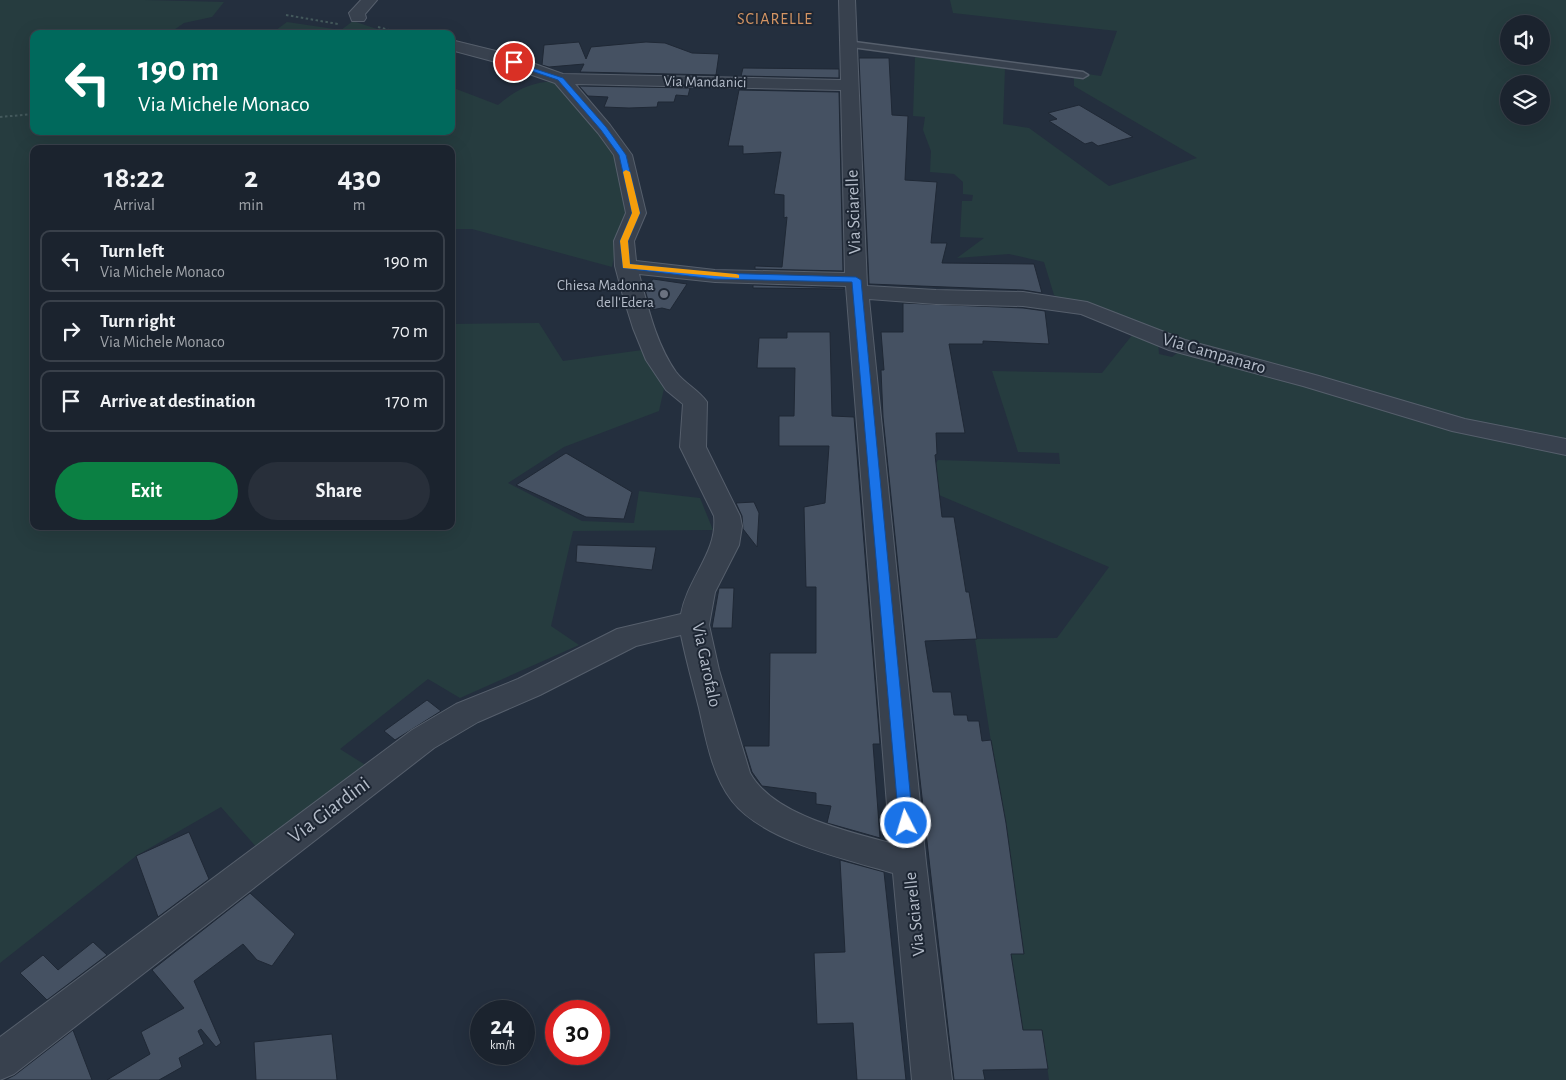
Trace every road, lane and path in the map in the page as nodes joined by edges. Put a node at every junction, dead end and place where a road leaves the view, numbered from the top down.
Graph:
1 (369, 0) edge
2 (847, 0) edge
3 (286, 15) dead end
4 (358, 18) dead end
5 (340, 24) dead end
6 (848, 44) junction
7 (455, 46) edge
8 (1084, 75) dead end
9 (561, 79) junction
10 (849, 85) junction
11 (30, 114) edge
12 (0, 117) edge
13 (626, 266) junction
14 (857, 286) junction
15 (1566, 447) edge
16 (694, 621) junction
17 (909, 863) junction
18 (0, 1061) edge
19 (932, 1080) edge

1 - 4 street
2 - 6 street, Via Sciarelle
3 - 5 path
6 - 8 lane
6 - 10 street, Via Sciarelle
7 - 9 street
9 - 10 street, Via Mandanici
9 - 13 street, Via Garofalo
10 - 14 street, Via Sciarelle
11 - 12 path
13 - 14 street, Via Campanaro
13 - 16 street, Via Garofalo
14 - 15 street, Via Campanaro
14 - 17 street, Via Sciarelle
16 - 17 street, Via Garofalo
16 - 18 street, Via Giardini
17 - 19 street, Via Sciarelle

